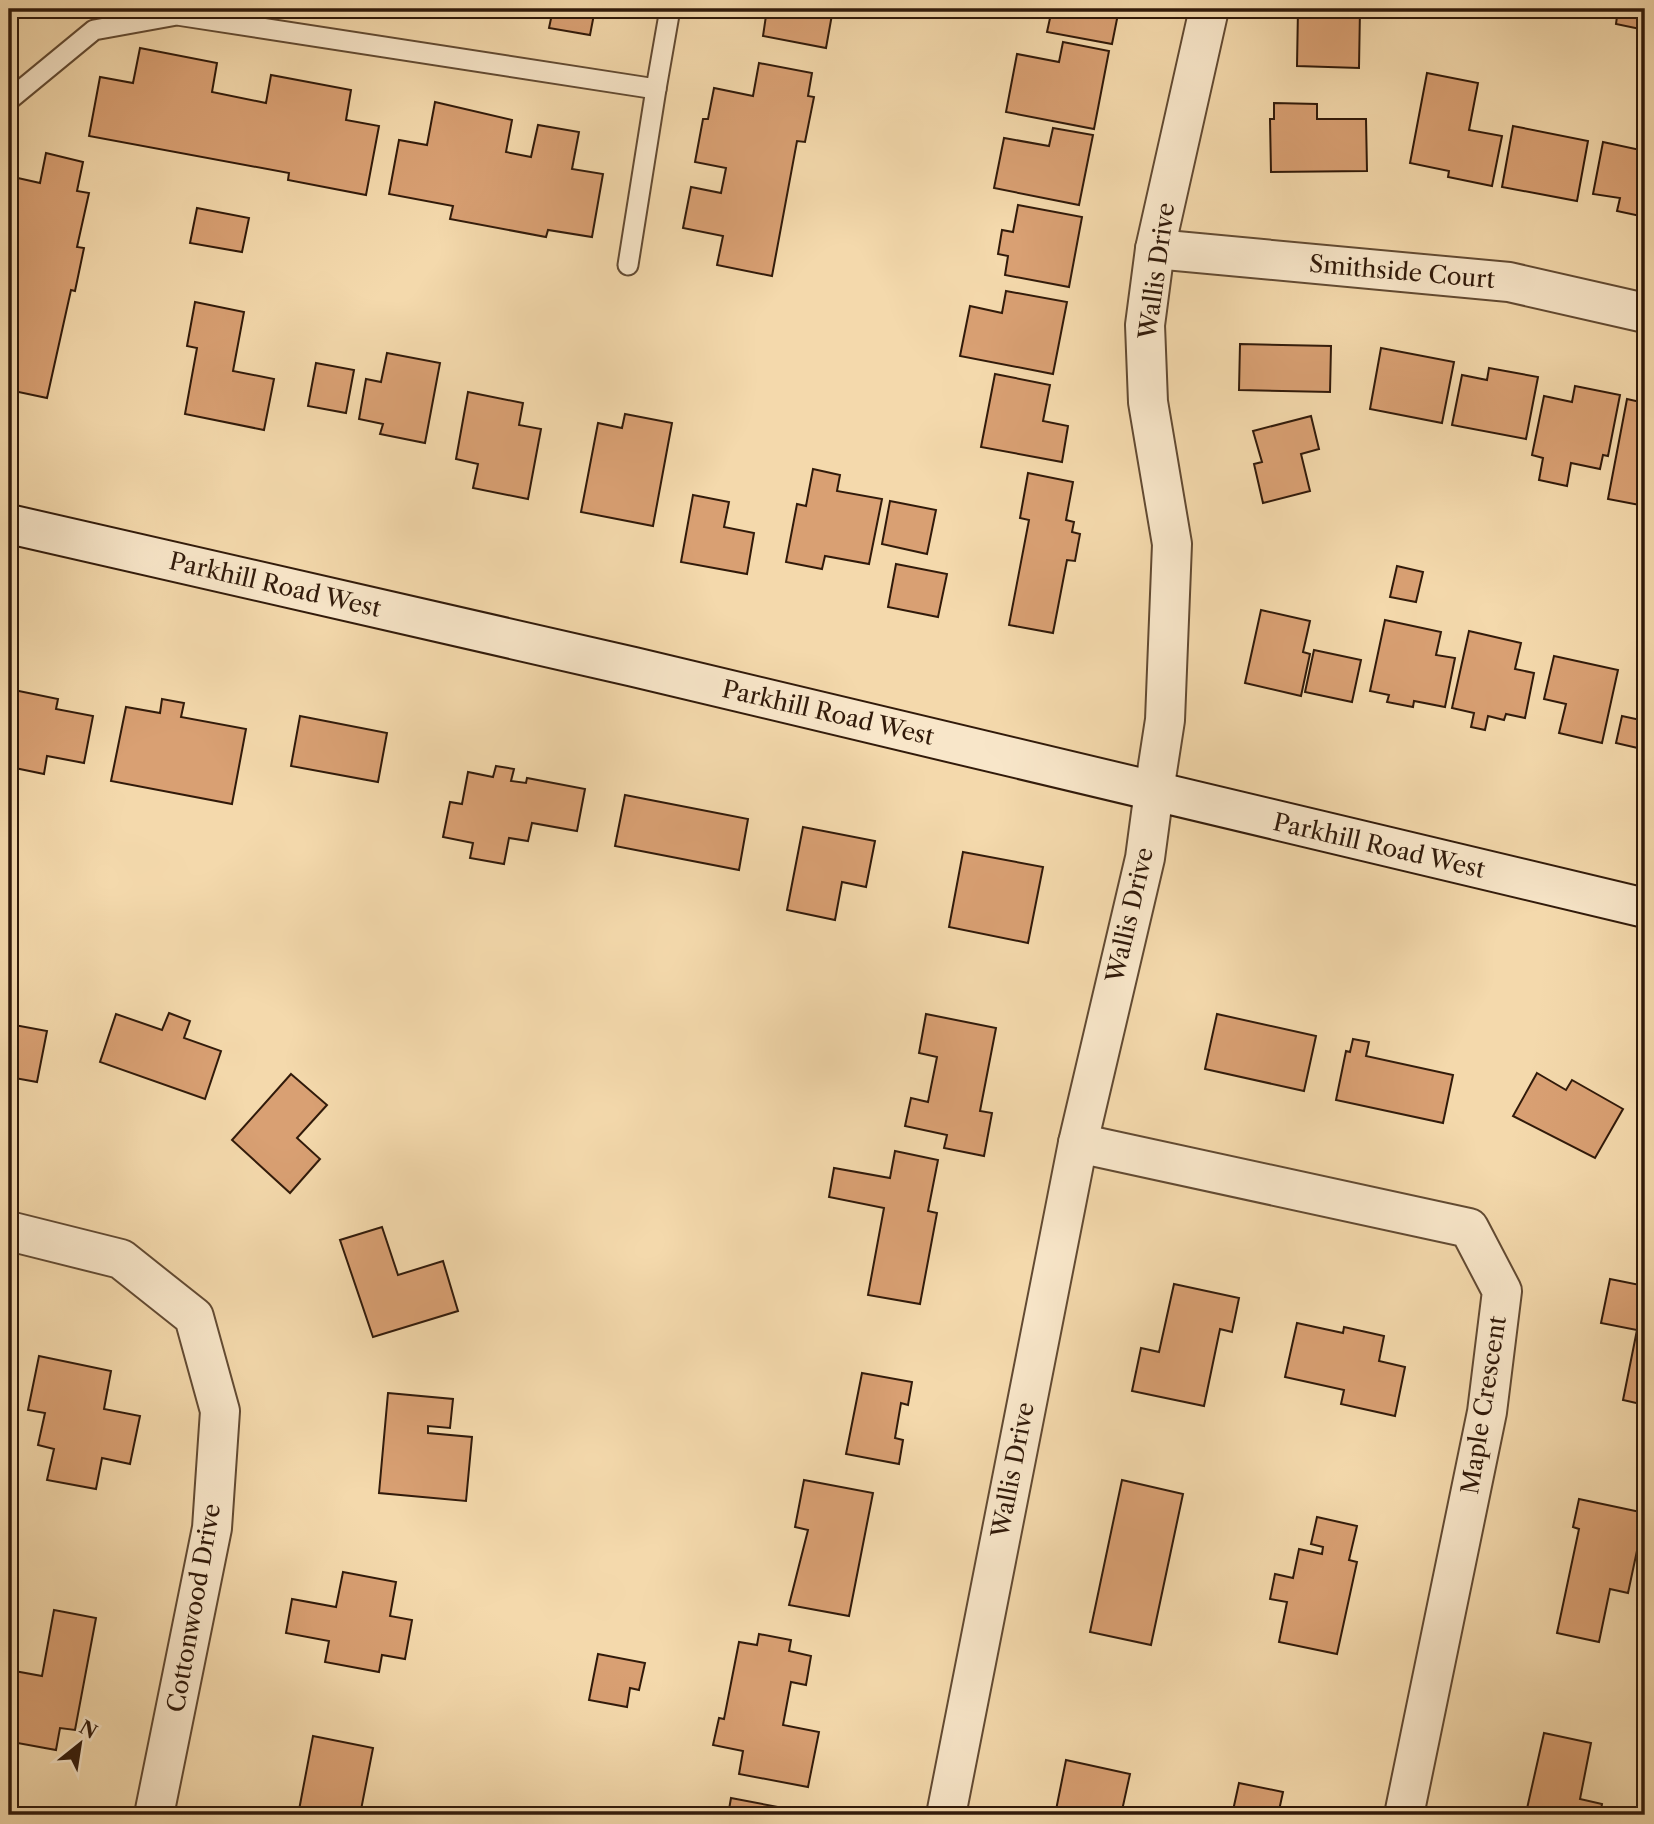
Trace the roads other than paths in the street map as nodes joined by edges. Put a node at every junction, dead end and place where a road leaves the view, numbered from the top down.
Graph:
1 (670, 9) edge
2 (1209, 9) edge
3 (656, 89) junction
4 (9, 100) edge
5 (1155, 249) junction
6 (628, 265) dead end
7 (1645, 313) edge
8 (9, 524) edge
9 (1154, 791) junction
10 (1645, 908) edge
11 (1078, 1143) junction
12 (9, 1231) edge
13 (154, 1815) edge
14 (946, 1815) edge
15 (1404, 1815) edge

1 - 3 lane
2 - 5 street, Wallis Drive
3 - 4 lane
3 - 6 lane
5 - 7 street, Smithside Court
5 - 9 street, Wallis Drive
8 - 9 street, Parkhill Road West
9 - 10 street, Parkhill Road West
9 - 11 street, Wallis Drive
11 - 14 street, Wallis Drive
11 - 15 street, Maple Crescent
12 - 13 street, Cottonwood Drive

